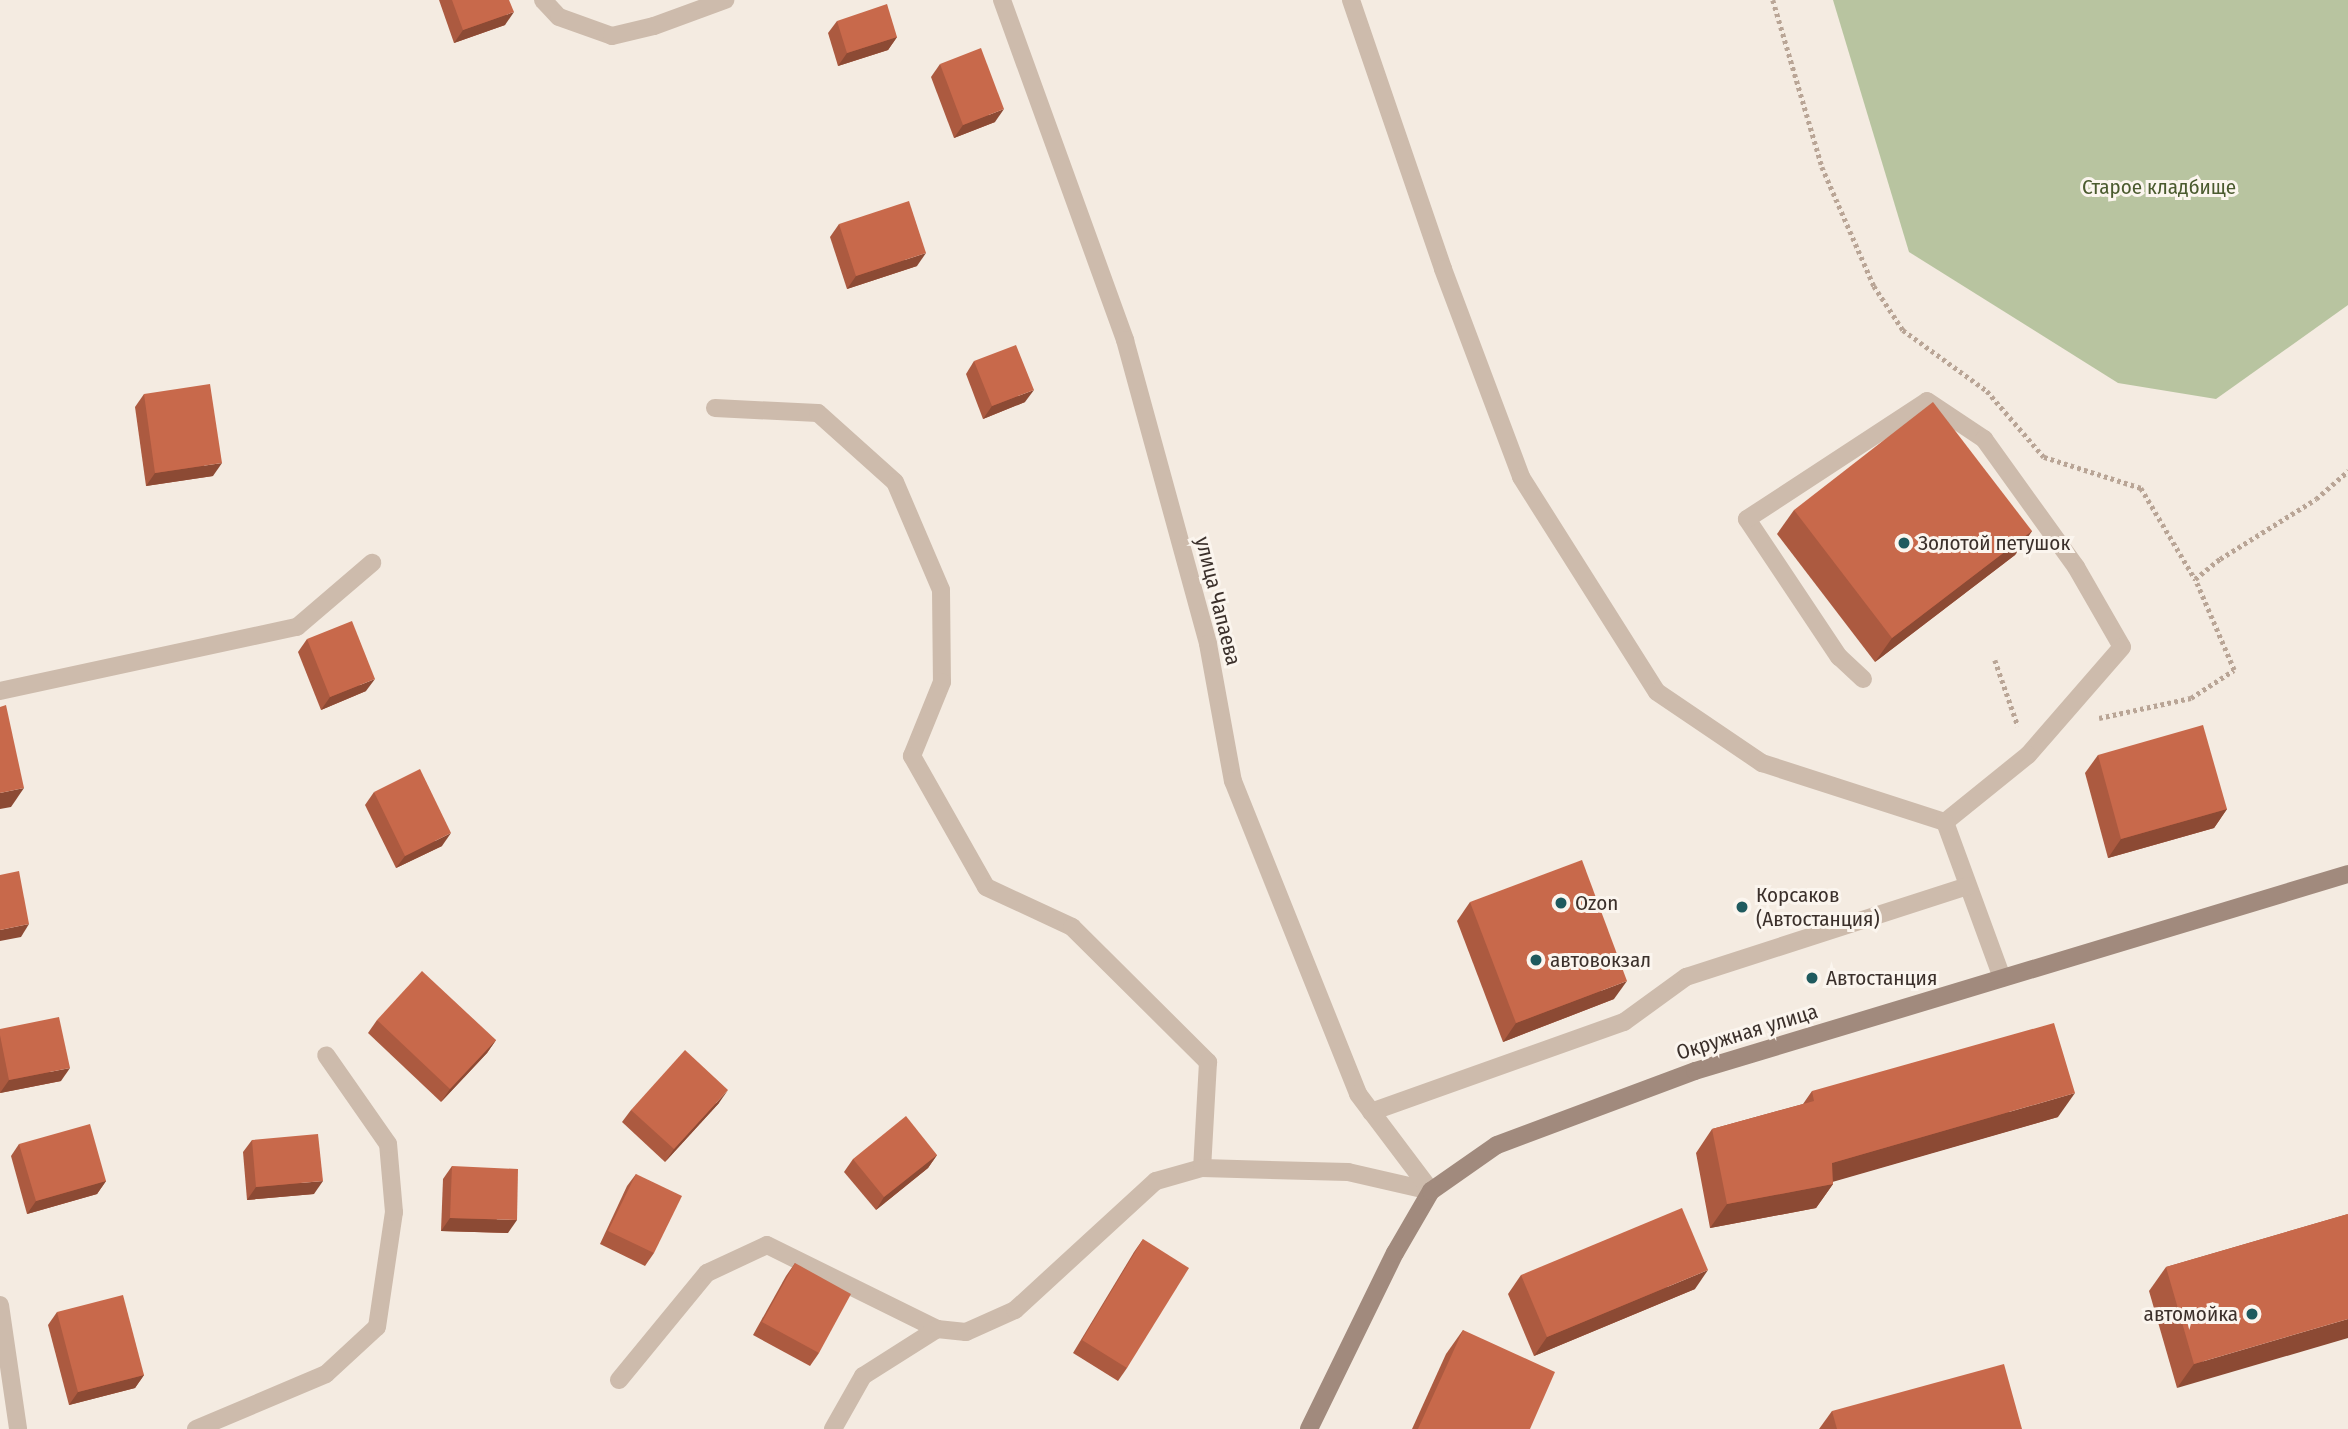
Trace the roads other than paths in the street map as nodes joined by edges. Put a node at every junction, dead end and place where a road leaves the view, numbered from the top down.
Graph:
1 (543, 0) edge
2 (725, 0) edge
3 (1002, 0) edge
4 (1351, 0) edge
5 (715, 408) dead end
6 (372, 563) dead end
7 (1863, 679) dead end
8 (0, 691) edge
9 (1945, 821) junction
10 (2348, 874) edge
11 (1968, 886) junction
12 (2002, 978) junction
13 (326, 1055) dead end
14 (1371, 1112) junction
15 (1202, 1168) junction
16 (1431, 1192) junction
17 (0, 1305) edge
18 (937, 1329) junction
19 (618, 1380) dead end
20 (18, 1429) edge
21 (196, 1429) edge
22 (833, 1429) edge
23 (1310, 1429) edge

1 - 2 street
3 - 14 street, улица Чапаева
4 - 9 street
5 - 15 street
6 - 8 street
7 - 9 street
9 - 11 street
10 - 12 main road, Окружная улица
11 - 12 street
11 - 14 street
12 - 16 main road, Окружная улица
13 - 21 street
14 - 16 street, улица Чапаева
15 - 16 street
15 - 18 street
16 - 23 main road, Окружная улица
17 - 20 street
18 - 19 street
18 - 22 street

